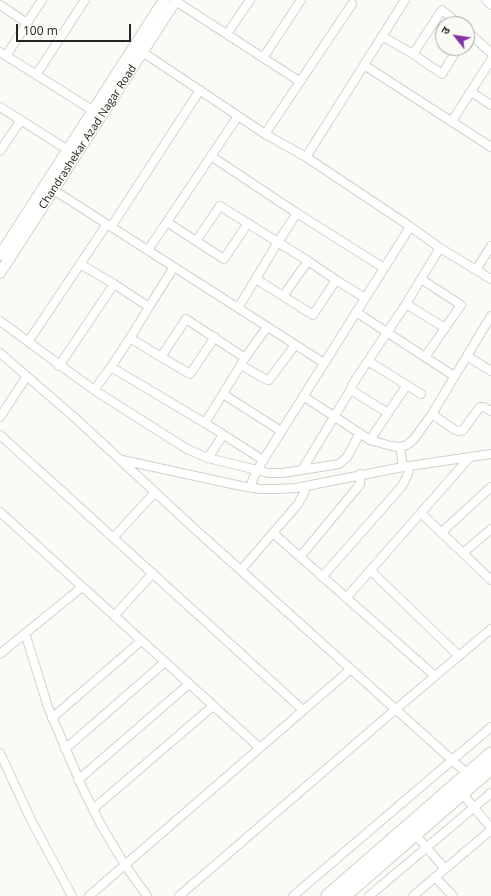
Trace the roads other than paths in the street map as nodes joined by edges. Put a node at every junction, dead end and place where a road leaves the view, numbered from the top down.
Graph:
1 (42, 0) edge
2 (85, 0) edge
3 (164, 0) edge
4 (175, 0) edge
5 (250, 0) edge
6 (301, 0) edge
7 (405, 0) edge
8 (486, 0) edge
9 (352, 4) dead end
10 (0, 5) edge
11 (491, 5) edge
12 (438, 16) edge
13 (449, 16) edge
14 (435, 21) edge
15 (27, 23) junction
16 (227, 34) junction
17 (382, 36) junction
18 (475, 39) edge
19 (138, 49) junction
20 (491, 53) edge
21 (3, 54) edge
22 (413, 54) junction
23 (453, 56) edge
24 (263, 58) junction
25 (491, 60) edge
26 (364, 65) junction
27 (36, 75) junction
28 (299, 82) junction
29 (200, 90) junction
30 (471, 92) junction
31 (491, 105) edge
32 (0, 107) edge
33 (97, 113) junction
34 (238, 116) junction
35 (21, 120) junction
36 (452, 121) junction
37 (264, 134) junction
38 (491, 147) edge
39 (68, 150) junction
40 (0, 151) edge
41 (212, 156) junction
42 (306, 157) junction
43 (49, 187) junction
44 (297, 213) junction
45 (167, 222) junction
46 (248, 223) junction
47 (109, 225) junction
48 (410, 227) junction
49 (196, 242) junction
50 (278, 242) junction
51 (491, 246) edge
52 (440, 248) junction
53 (148, 250) junction
54 (0, 255) edge
55 (308, 261) junction
56 (80, 264) junction
57 (174, 267) junction
58 (384, 268) junction
59 (476, 270) junction
60 (0, 273) edge
61 (256, 279) junction
62 (421, 279) junction
63 (336, 280) junction
64 (491, 280) edge
65 (114, 284) junction
66 (283, 296) junction
67 (366, 298) junction
68 (406, 304) junction
69 (149, 307) junction
70 (238, 308) junction
71 (356, 312) junction
72 (491, 316) edge
73 (0, 321) edge
74 (268, 327) junction
75 (445, 328) junction
76 (387, 332) junction
77 (214, 337) junction
78 (130, 338) junction
79 (28, 342) junction
80 (295, 344) junction
81 (0, 353) edge
82 (161, 356) junction
83 (467, 356) junction
84 (425, 357) junction
85 (245, 358) junction
86 (368, 361) junction
87 (324, 363) junction
88 (241, 365) junction
89 (59, 366) junction
90 (111, 367) junction
91 (491, 371) edge
92 (27, 376) junction
93 (454, 376) junction
94 (407, 385) junction
95 (351, 389) junction
96 (94, 390) junction
97 (223, 394) junction
98 (421, 394) dead end
99 (303, 396) junction
100 (491, 411) edge
101 (388, 413) junction
102 (432, 414) junction
103 (334, 416) junction
104 (0, 417) edge
105 (205, 424) junction
106 (281, 431) junction
107 (360, 433) junction
108 (0, 435) edge
109 (223, 435) junction
110 (370, 440) junction
111 (491, 454) edge
112 (470, 457) junction
113 (208, 458) junction
114 (403, 458) junction
115 (121, 460) junction
116 (263, 460) junction
117 (302, 470) junction
118 (255, 473) junction
119 (360, 474) junction
120 (306, 486) junction
121 (491, 487) edge
122 (250, 488) junction
123 (155, 492) junction
124 (0, 512) edge
125 (421, 513) junction
126 (491, 529) edge
127 (442, 532) junction
128 (273, 533) junction
129 (114, 537) junction
130 (464, 553) junction
131 (300, 557) junction
132 (241, 570) junction
133 (371, 571) junction
134 (153, 573) junction
135 (489, 575) edge
136 (322, 577) junction
137 (82, 586) junction
138 (346, 598) junction
139 (114, 616) junction
140 (491, 629) edge
141 (25, 633) junction
142 (141, 641) junction
143 (0, 654) edge
144 (459, 656) junction
145 (165, 662) junction
146 (351, 669) junction
147 (435, 676) junction
148 (189, 684) junction
149 (213, 706) junction
150 (396, 709) junction
151 (303, 710) junction
152 (52, 718) junction
153 (491, 727) edge
154 (260, 748) junction
155 (65, 749) junction
156 (0, 753) edge
157 (491, 754) edge
158 (453, 760) junction
159 (491, 768) edge
160 (472, 778) junction
161 (78, 780) junction
162 (462, 793) junction
163 (491, 793) edge
164 (473, 808) junction
165 (93, 809) junction
166 (491, 829) edge
167 (415, 834) junction
168 (426, 848) junction
169 (125, 865) junction
170 (445, 869) junction
171 (436, 877) junction
172 (72, 896) edge
173 (89, 896) edge
174 (147, 896) edge
175 (179, 896) edge
176 (293, 896) edge
177 (328, 896) edge
178 (344, 896) edge
179 (369, 896) edge
180 (413, 896) edge
181 (453, 896) edge

1 - 15 street
2 - 27 street
3 - 19 street, Chandrashekar Azad Nagar Road
4 - 16 street
4 - 19 street, Chandrashekar Azad Nagar Road
5 - 16 street
6 - 24 street
7 - 17 street
8 - 11 street
9 - 28 street
10 - 15 street
12 - 13 street
14 - 22 street
15 - 21 street
16 - 24 street
17 - 22 street
17 - 26 street
18 - 20 street
19 - 29 street
19 - 33 street, Chandrashekar Azad Nagar Road
21 - 27 street
22 - 23 street
24 - 28 street
25 - 30 street
26 - 36 street
26 - 42 street
27 - 33 street
28 - 37 street
29 - 34 street
29 - 47 street
30 - 31 street
30 - 36 street
32 - 35 street
33 - 39 street, Chandrashekar Azad Nagar Road
33 - 43 street, Chandrashekar Azad Nagar Road
34 - 37 street
34 - 41 street
35 - 39 street
35 - 40 street
36 - 38 street
37 - 42 street
39 - 43 street, Chandrashekar Azad Nagar Road
41 - 44 street
41 - 45 street
42 - 48 street
43 - 47 street
43 - 54 street, Chandrashekar Azad Nagar Road
43 - 60 street, Chandrashekar Azad Nagar Road
44 - 50 street
44 - 58 street
45 - 49 street
45 - 53 street
46 - 49 street
46 - 49 street
46 - 50 street
47 - 53 street
47 - 56 street
48 - 52 street
48 - 58 street
50 - 55 street
50 - 61 street
51 - 59 street
52 - 59 street
52 - 62 street
53 - 57 street
55 - 63 street
55 - 66 street
56 - 65 street
56 - 79 street
57 - 69 street
57 - 70 street
58 - 67 street
59 - 64 street
61 - 66 street
61 - 70 street
62 - 68 street
62 - 75 street
63 - 66 street
63 - 67 street
65 - 69 street
65 - 89 street
67 - 71 street
68 - 75 street
68 - 76 street
69 - 78 street
70 - 74 street
71 - 76 street
71 - 87 street
72 - 83 street
73 - 79 street
74 - 80 street
74 - 85 street
75 - 84 street
76 - 84 street
76 - 86 street
77 - 82 street
77 - 82 street
77 - 85 street
78 - 82 street
78 - 90 street
79 - 89 street
80 - 87 street
80 - 88 street
81 - 92 street
83 - 91 street
83 - 93 street
84 - 93 street
85 - 88 street
86 - 94 street
86 - 95 street
87 - 99 street
88 - 97 street
89 - 96 street
90 - 96 street
90 - 105 street
92 - 104 street
92 - 115 street
93 - 102 street
94 - 98 street
94 - 101 street
95 - 101 street
95 - 103 street
96 - 113 street
97 - 105 street
97 - 106 street
99 - 103 street
99 - 106 street
100 - 102 street
101 - 110 street
102 - 114 street
103 - 107 street
103 - 117 street
105 - 109 street
106 - 116 street
107 - 110 street
107 - 117 street
108 - 129 street
109 - 113 street
109 - 116 street
110 - 114 street
111 - 112 street
112 - 114 street
112 - 125 street
113 - 118 street
114 - 119 street
114 - 136 street
115 - 122 street
115 - 123 street
116 - 118 street
117 - 118 street
118 - 122 street
119 - 120 street
119 - 131 street
120 - 122 street
120 - 128 street
121 - 127 street
123 - 129 street
123 - 132 street
124 - 137 street
125 - 127 street
125 - 133 street
126 - 130 street
127 - 130 street
128 - 131 street
128 - 132 street
129 - 134 street
130 - 135 street
131 - 136 street
132 - 146 street
133 - 138 street
133 - 144 street
134 - 139 street
134 - 151 street
136 - 138 street
137 - 139 street
137 - 141 street
138 - 147 street
139 - 142 street
140 - 144 street
141 - 143 street
141 - 152 street
142 - 145 street
142 - 152 street
144 - 147 street
145 - 148 street
145 - 155 street
146 - 150 street
146 - 151 street
147 - 150 street
148 - 149 street
148 - 161 street
149 - 154 street
149 - 165 street
150 - 158 street
150 - 175 street
151 - 154 street
152 - 155 street
153 - 158 street
154 - 169 street
155 - 161 street
156 - 172 street
157 - 160 main road
158 - 160 street
158 - 176 street
159 - 160 main road
160 - 162 main road
160 - 177 main road
161 - 165 street
162 - 164 street
162 - 167 main road
163 - 164 street
164 - 166 street
164 - 168 street
165 - 169 street
166 - 170 street
167 - 168 street
167 - 178 main road
168 - 170 street
168 - 179 street
169 - 173 street
169 - 174 street
170 - 171 street
171 - 180 street
171 - 181 street

